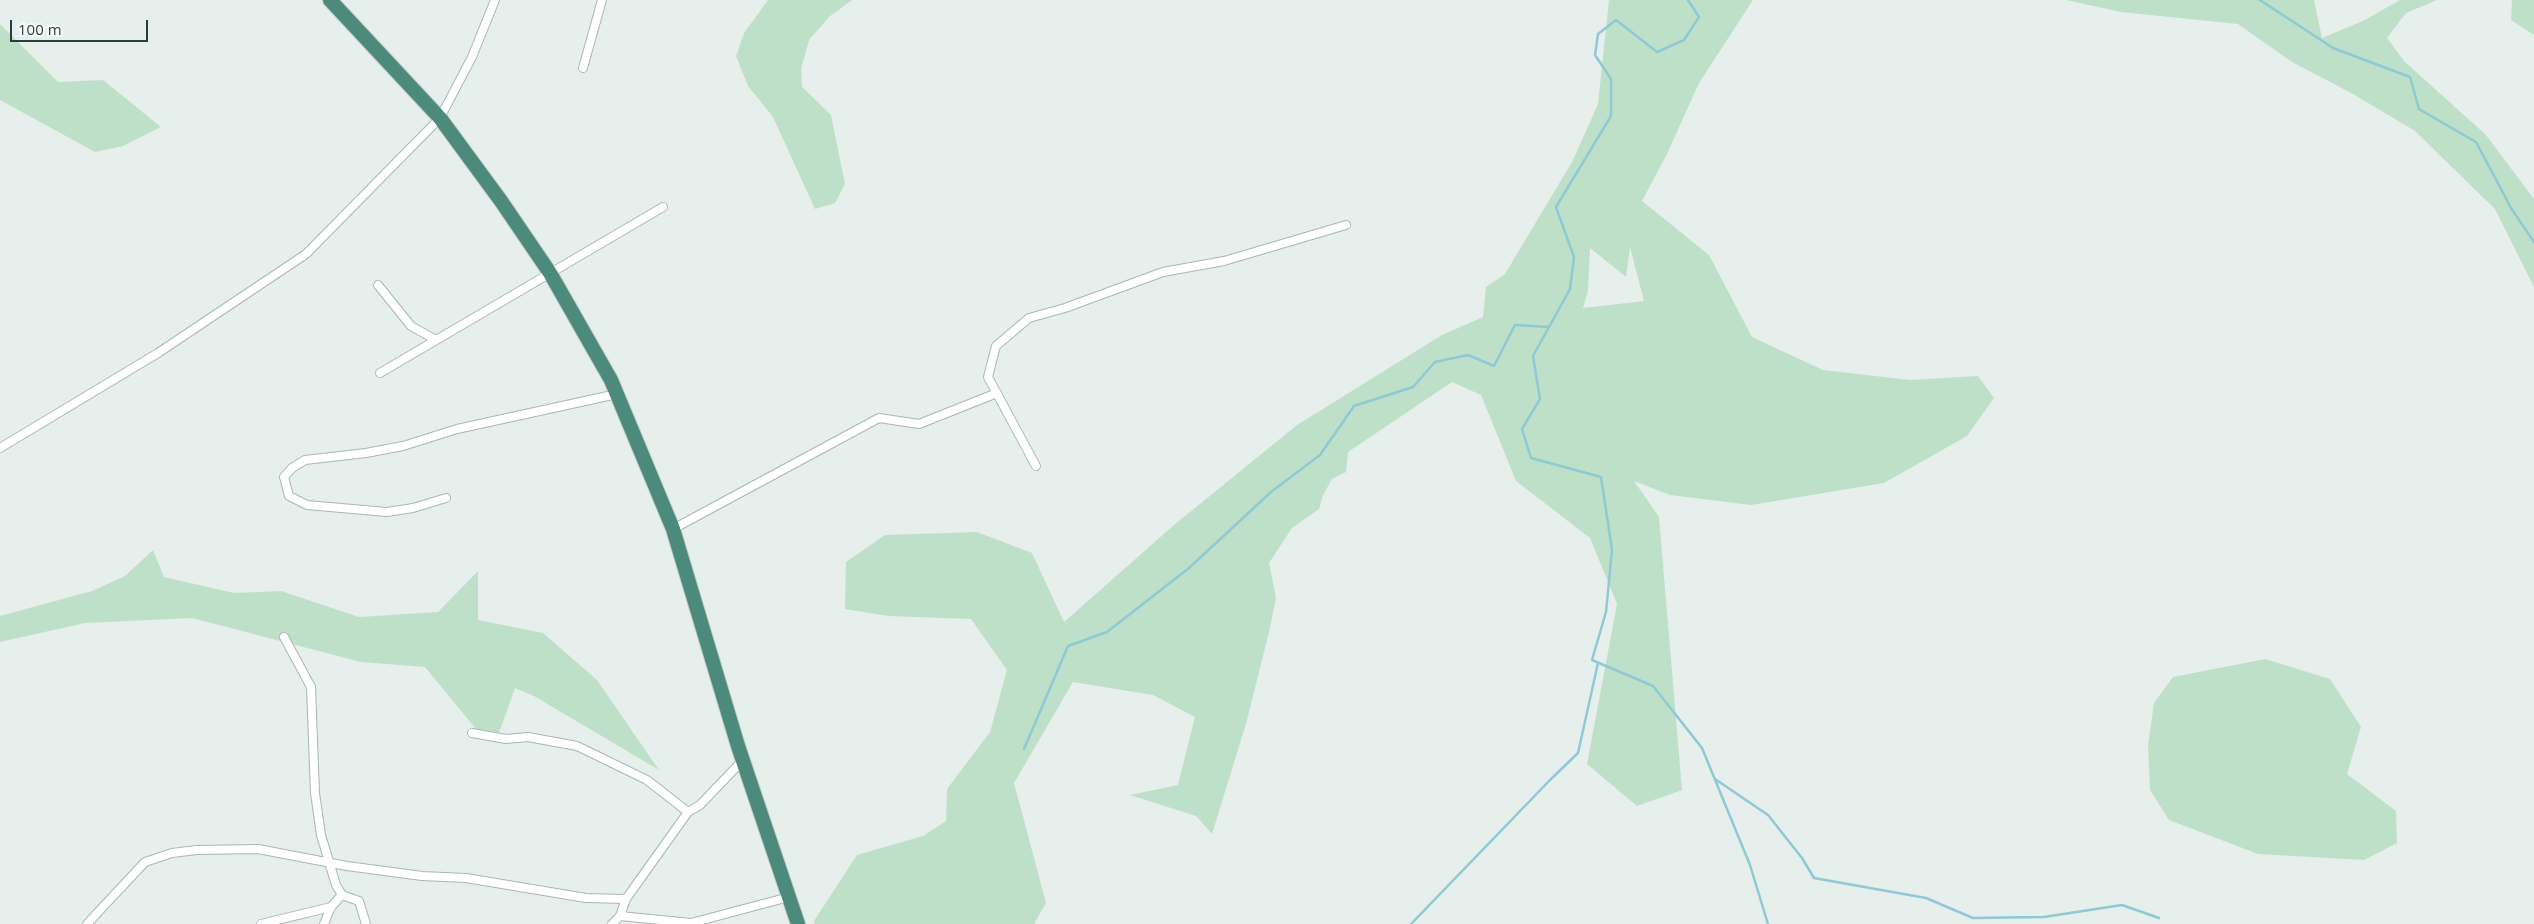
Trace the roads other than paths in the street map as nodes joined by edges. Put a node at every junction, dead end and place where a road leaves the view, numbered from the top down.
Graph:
1 (330, 0) edge
2 (495, 0) edge
3 (602, 0) edge
4 (583, 68) dead end
5 (440, 118) junction
6 (663, 206) dead end
7 (1346, 225) dead end
8 (550, 273) junction
9 (378, 284) dead end
10 (436, 340) junction
11 (380, 373) dead end
12 (997, 393) junction
13 (617, 394) junction
14 (0, 448) edge
15 (1036, 466) dead end
16 (446, 498) dead end
17 (673, 529) junction
18 (284, 637) dead end
19 (472, 733) dead end
20 (744, 759) junction
21 (688, 812) junction
22 (329, 861) junction
23 (342, 895) junction
24 (789, 897) junction
25 (626, 899) junction
26 (331, 907) junction
27 (620, 916) junction
28 (87, 924) edge
29 (261, 924) edge
30 (324, 924) edge
31 (366, 924) edge
32 (612, 924) edge
33 (691, 924) edge
34 (798, 924) edge

1 - 5 highway
2 - 5 street
3 - 4 street
5 - 8 highway
5 - 14 street
6 - 8 street
7 - 12 street
8 - 10 street
8 - 13 highway
9 - 10 street
10 - 11 street
12 - 15 street
12 - 17 street
13 - 16 street
13 - 17 highway
17 - 20 highway
18 - 22 street
19 - 21 street
20 - 21 street
20 - 24 highway
21 - 25 street
22 - 23 street
22 - 25 street
22 - 28 street
23 - 26 street
23 - 31 street
24 - 33 street
24 - 34 highway
25 - 27 street
26 - 29 street
26 - 30 street
27 - 32 street
27 - 33 street

